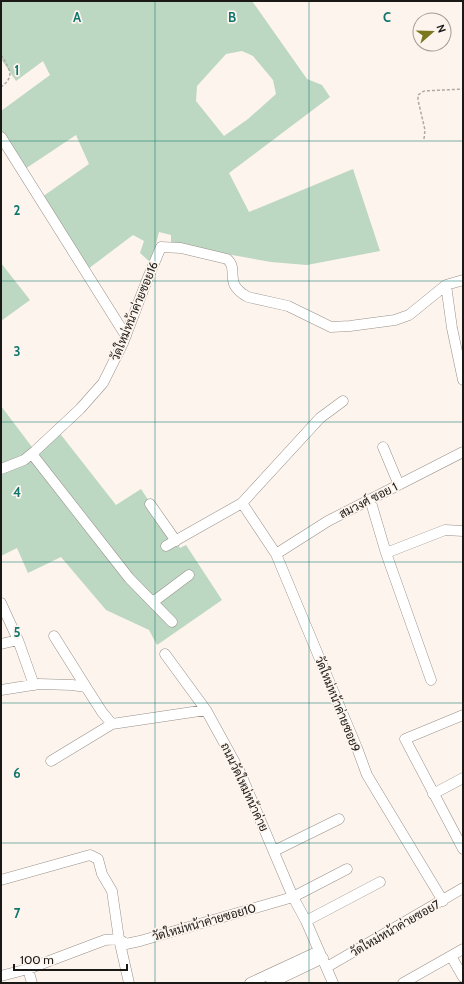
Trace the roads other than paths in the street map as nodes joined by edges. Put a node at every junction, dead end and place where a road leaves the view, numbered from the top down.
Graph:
1 (1, 138) edge
2 (463, 280) edge
3 (446, 285) junction
4 (126, 336) junction
5 (463, 379) edge
6 (344, 401) dead end
7 (383, 447) dead end
8 (463, 452) edge
9 (32, 454) junction
10 (1, 469) edge
11 (399, 485) junction
12 (370, 499) junction
13 (242, 503) junction
14 (150, 504) dead end
15 (463, 531) edge
16 (176, 541) junction
17 (166, 546) dead end
18 (386, 553) junction
19 (276, 554) junction
20 (189, 575) dead end
21 (153, 602) junction
22 (1, 603) edge
23 (172, 622) dead end
24 (54, 636) dead end
25 (18, 640) junction
26 (1, 644) edge
27 (165, 654) dead end
28 (431, 680) dead end
29 (34, 685) junction
30 (86, 687) junction
31 (1, 690) edge
32 (206, 710) junction
33 (463, 715) edge
34 (112, 724) junction
35 (51, 761) dead end
36 (463, 778) edge
37 (433, 794) junction
38 (339, 819) dead end
39 (463, 849) edge
40 (274, 851) junction
41 (347, 869) dead end
42 (1, 880) edge
43 (380, 882) dead end
44 (463, 888) edge
45 (293, 897) junction
46 (443, 901) junction
47 (306, 920) junction
48 (119, 939) junction
49 (463, 949) edge
50 (451, 956) junction
51 (323, 959) junction
52 (28, 969) junction
53 (1, 976) edge
54 (463, 977) edge
55 (32, 983) edge
56 (129, 983) edge
57 (250, 983) edge
58 (271, 983) edge
59 (333, 983) edge
60 (403, 983) edge

1 - 4 street
2 - 3 street
3 - 4 street, วัดใหม่หน้าค่ายซอย16
3 - 5 street
4 - 9 street, วัดใหม่หน้าค่ายซอย16
6 - 13 street
7 - 11 street
8 - 11 street, สมวงศ์ ซอย 1
9 - 10 street, วัดใหม่หน้าค่ายซอย16
9 - 21 street
11 - 12 street, สมวงศ์ ซอย 1
12 - 18 street
12 - 19 street, สมวงศ์ ซอย 1
13 - 16 street
13 - 19 street, วัดใหม่หน้าค่ายซอย9
14 - 16 street
15 - 18 street
16 - 17 street
18 - 28 street
19 - 46 street, วัดใหม่หน้าค่ายซอย9
20 - 21 street
21 - 23 street
22 - 25 street
24 - 30 street
25 - 26 street
25 - 29 street
27 - 32 street, ถนนวัดใหม่หน้าค่าย
29 - 30 street
29 - 31 street
30 - 34 street
32 - 34 street
32 - 40 street, ถนนวัดใหม่หน้าค่าย
33 - 37 street
34 - 35 street
36 - 37 street
37 - 39 street
38 - 40 street
40 - 45 street, ถนนวัดใหม่หน้าค่าย
41 - 45 street, วัดใหม่หน้าค่ายซอย10
42 - 48 street
43 - 47 street
44 - 46 street, วัดใหม่หน้าค่ายซอย7
45 - 47 street, ถนนวัดใหม่หน้าค่าย
45 - 48 street, วัดใหม่หน้าค่ายซอย10
46 - 51 street, วัดใหม่หน้าค่ายซอย7
47 - 51 street, ถนนวัดใหม่หน้าค่าย
48 - 52 street, วัดใหม่หน้าค่ายซอย10
48 - 56 street
49 - 50 street
50 - 54 street
50 - 60 street
51 - 57 street
51 - 58 street
51 - 59 street, ถนนวัดใหม่หน้าค่าย
52 - 53 street, วัดใหม่หน้าค่ายซอย10
52 - 55 street

